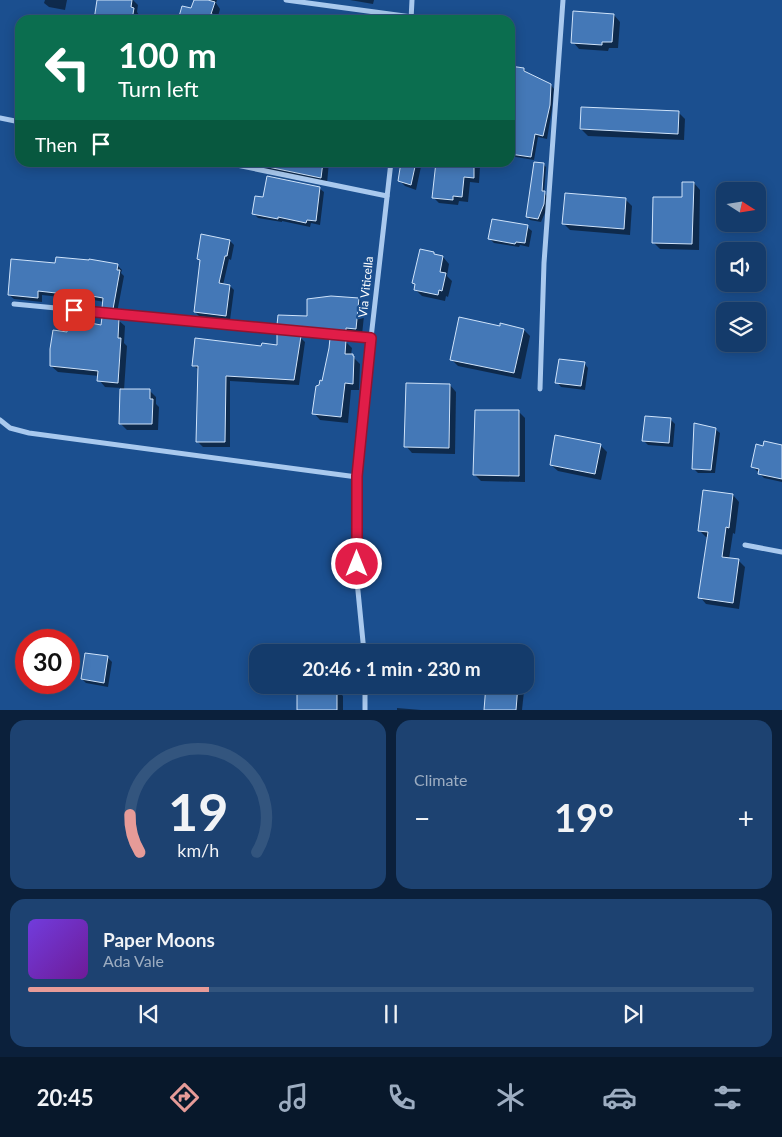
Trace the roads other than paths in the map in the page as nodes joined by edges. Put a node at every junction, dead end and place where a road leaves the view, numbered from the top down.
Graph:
1 (286, 0) edge
2 (412, 0) edge
3 (563, 0) edge
4 (385, 15) edge
5 (411, 15) edge
6 (0, 118) edge
7 (15, 121) edge
8 (246, 167) edge
9 (390, 167) edge
10 (387, 196) junction
11 (14, 304) dead end
12 (371, 338) junction
13 (540, 389) dead end
14 (0, 420) edge
15 (357, 476) junction
16 (745, 545) dead end
17 (782, 552) edge
18 (363, 644) edge
19 (365, 694) edge
20 (365, 710) edge

1 - 4 street
2 - 5 street
3 - 13 street
6 - 7 street
8 - 10 street
9 - 10 street, Via Viticella
10 - 12 street, Via Viticella
11 - 12 street
12 - 15 street, Via Viticella
14 - 15 street
15 - 18 street, Via Viticella
16 - 17 street
19 - 20 street

